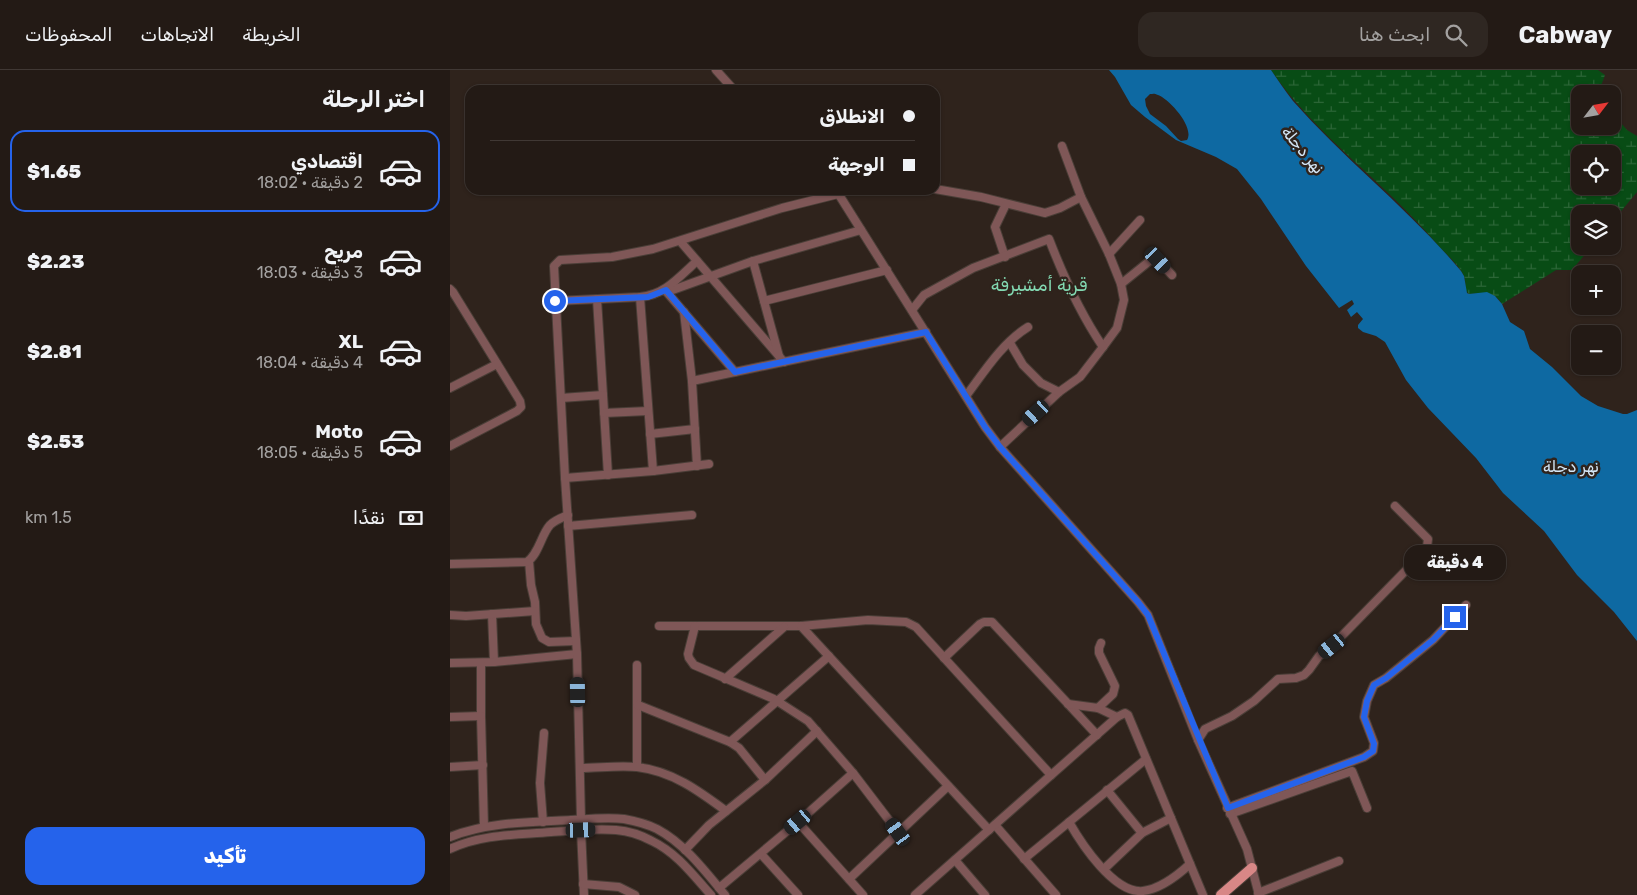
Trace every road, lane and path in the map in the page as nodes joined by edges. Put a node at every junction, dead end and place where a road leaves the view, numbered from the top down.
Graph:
1 (716, 70) edge
2 (730, 85) edge
3 (1062, 146) dead end
4 (940, 190) edge
5 (826, 195) edge
6 (842, 195) edge
7 (1081, 197) junction
8 (1006, 204) junction
9 (1140, 220) dead end
10 (861, 230) junction
11 (680, 242) junction
12 (1110, 254) junction
13 (1006, 257) junction
14 (697, 261) junction
15 (754, 261) junction
16 (887, 270) junction
17 (1172, 275) dead end
18 (710, 276) junction
19 (1121, 284) junction
20 (450, 289) edge
21 (666, 291) junction
22 (640, 297) junction
23 (597, 299) junction
24 (555, 301) junction
25 (764, 301) junction
26 (912, 310) junction
27 (684, 312) junction
28 (1028, 327) dead end
29 (926, 332) junction
30 (1010, 343) junction
31 (1104, 348) junction
32 (782, 360) junction
33 (496, 364) junction
34 (735, 372) junction
35 (692, 381) junction
36 (450, 388) edge
37 (1059, 392) junction
38 (603, 395) junction
39 (966, 396) junction
40 (561, 398) junction
41 (648, 411) junction
42 (604, 413) junction
43 (695, 429) junction
44 (650, 434) junction
45 (450, 446) edge
46 (1000, 447) junction
47 (709, 464) dead end
48 (697, 466) junction
49 (653, 471) junction
50 (608, 475) junction
51 (565, 478) junction
52 (1395, 506) dead end
53 (568, 515) junction
54 (692, 515) dead end
55 (568, 526) junction
56 (529, 561) junction
57 (450, 564) edge
58 (1466, 605) dead end
59 (535, 611) junction
60 (492, 614) junction
61 (450, 615) edge
62 (659, 626) dead end
63 (695, 626) junction
64 (802, 626) junction
65 (784, 627) junction
66 (576, 641) junction
67 (1101, 643) dead end
68 (577, 654) junction
69 (828, 656) junction
70 (944, 658) junction
71 (494, 662) junction
72 (481, 663) junction
73 (450, 664) edge
74 (637, 665) dead end
75 (725, 679) junction
76 (778, 701) junction
77 (1068, 704) junction
78 (638, 705) junction
79 (1098, 708) junction
80 (481, 716) junction
81 (450, 717) edge
82 (1117, 717) junction
83 (817, 731) junction
84 (544, 733) dead end
85 (1097, 735) junction
86 (1198, 740) junction
87 (730, 742) junction
88 (1146, 759) junction
89 (482, 765) junction
90 (450, 767) edge
91 (637, 767) junction
92 (580, 768) junction
93 (854, 773) junction
94 (1051, 775) junction
95 (765, 780) junction
96 (948, 786) junction
97 (1108, 790) junction
98 (1367, 808) dead end
99 (726, 811) junction
100 (1229, 811) junction
101 (1171, 818) junction
102 (599, 819) junction
103 (581, 820) junction
104 (543, 822) junction
105 (798, 822) junction
106 (1069, 822) junction
107 (484, 827) junction
108 (992, 828) junction
109 (581, 830) junction
110 (599, 830) junction
111 (898, 832) junction
112 (1142, 833) junction
113 (450, 837) edge
114 (450, 849) edge
115 (685, 850) junction
116 (761, 854) junction
117 (1024, 859) junction
118 (955, 860) junction
119 (1339, 861) dead end
120 (1190, 864) junction
121 (1252, 868) junction
122 (1104, 869) junction
123 (848, 879) junction
124 (1118, 883) junction
125 (583, 884) junction
126 (719, 888) junction
127 (1258, 894) edge
128 (584, 895) edge
129 (634, 895) edge
130 (711, 895) edge
131 (726, 895) edge
132 (798, 895) edge
133 (863, 895) edge
134 (915, 895) edge
135 (985, 895) edge
136 (1056, 895) edge
137 (1125, 895) edge
138 (1203, 895) edge
139 (1221, 895) edge

1 - 2 street
3 - 7 street
4 - 8 street
5 - 11 street
6 - 10 street
7 - 8 street
7 - 12 street
8 - 13 street
9 - 12 street
10 - 15 street
10 - 16 street
11 - 14 street
11 - 24 street
12 - 19 street
13 - 26 street
13 - 31 street
14 - 18 street
14 - 21 street
15 - 18 street
15 - 25 street
16 - 25 street
16 - 26 street
17 - 19 street
18 - 21 street
18 - 32 street
19 - 31 street
20 - 33 street
21 - 22 street
21 - 27 street
22 - 23 street
22 - 41 street
23 - 24 street
23 - 38 street
24 - 40 street
25 - 32 street
26 - 29 street
27 - 34 street
27 - 35 street
28 - 30 street
29 - 32 street
29 - 39 street
30 - 37 street
30 - 39 street
31 - 37 street
32 - 34 street
33 - 36 street
33 - 45 street
34 - 35 street
35 - 43 street
37 - 46 street
38 - 40 street
38 - 42 street
39 - 46 street
40 - 51 street
41 - 42 street
41 - 44 street
42 - 50 street
43 - 44 street
43 - 48 street
44 - 49 street
46 - 86 street
47 - 48 street
48 - 49 street
49 - 50 street
50 - 51 street
51 - 53 street
52 - 86 street
53 - 55 street
53 - 56 street
54 - 55 street
55 - 66 street
56 - 57 street
56 - 59 street
58 - 100 street
59 - 60 street
59 - 66 street
60 - 61 street
60 - 71 street
62 - 63 street
63 - 65 street
63 - 75 street
64 - 65 street
64 - 69 street
64 - 70 street
65 - 75 street
66 - 68 street
67 - 79 street
68 - 71 street
68 - 92 street
69 - 76 street
69 - 96 street
70 - 77 street
70 - 94 street
71 - 72 street
72 - 73 street
72 - 80 street
74 - 78 street
75 - 76 street
76 - 83 street
76 - 87 street
77 - 79 street
77 - 85 street
78 - 87 street
78 - 91 street
79 - 82 street
80 - 81 street
80 - 89 street
82 - 85 street
82 - 88 street
83 - 93 street
83 - 95 street
84 - 104 street
85 - 94 street
86 - 100 street
87 - 95 street
88 - 97 street
88 - 101 street
89 - 90 street
89 - 107 street
91 - 92 street
91 - 99 street
92 - 103 street
93 - 105 street
93 - 111 street
94 - 108 street
95 - 99 street
96 - 108 street
96 - 111 street
97 - 106 street
97 - 112 street
98 - 100 street
99 - 115 street
100 - 121 street
101 - 112 street
101 - 120 street
102 - 103 street
102 - 110 street
102 - 115 street
103 - 104 street
104 - 107 street
105 - 116 street
105 - 123 street
106 - 117 street
106 - 122 street
107 - 113 street
108 - 117 street
108 - 118 street
109 - 110 street
109 - 114 street
109 - 125 street
110 - 130 street
111 - 123 street
112 - 122 street
115 - 126 street
116 - 126 street
116 - 132 street
117 - 136 street
118 - 134 street
118 - 135 street
119 - 127 street
120 - 124 street
120 - 138 street
121 - 127 street
121 - 139 main road
122 - 124 street
123 - 133 street
124 - 137 street
125 - 128 street
125 - 129 street
126 - 131 street

